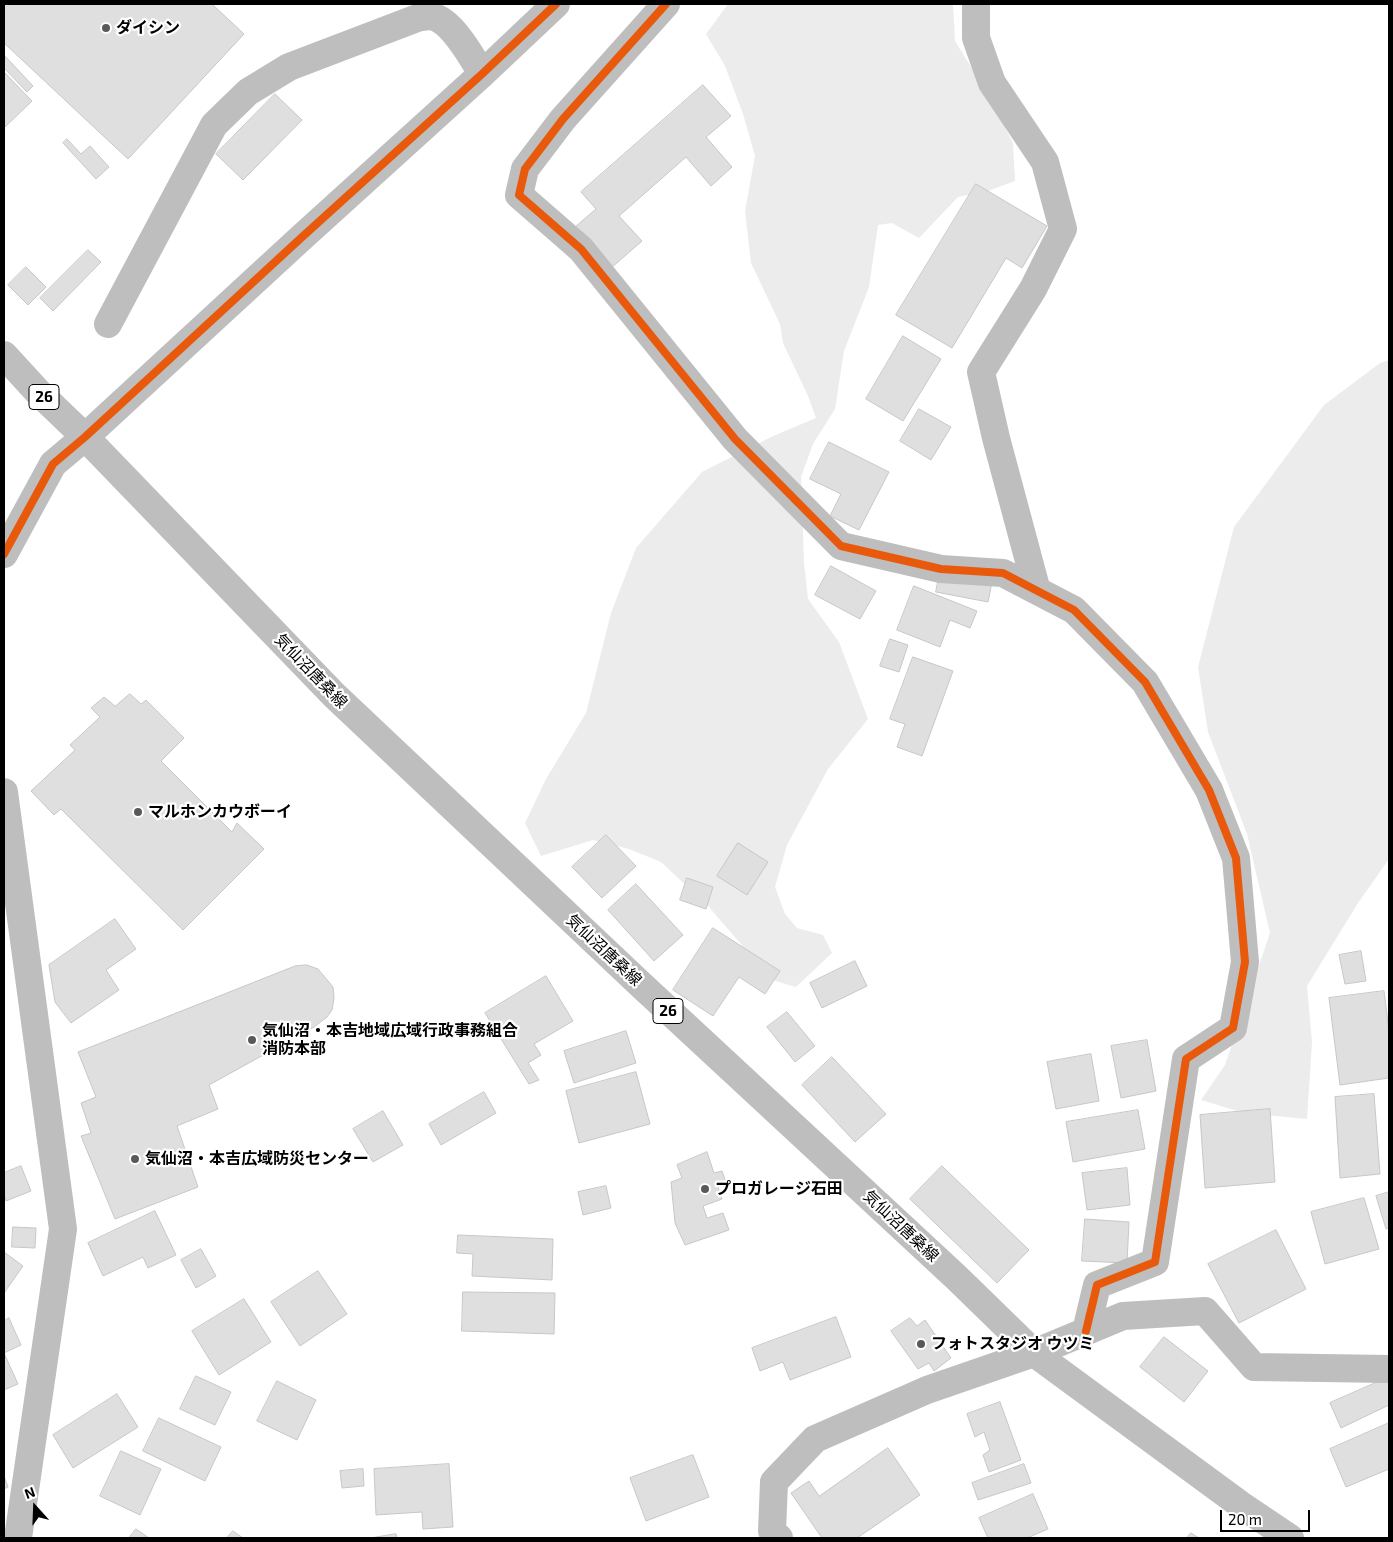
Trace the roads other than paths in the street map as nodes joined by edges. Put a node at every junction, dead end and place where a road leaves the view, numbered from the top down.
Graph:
1 (556, 4) edge
2 (666, 4) edge
3 (976, 4) edge
4 (482, 74) junction
5 (108, 324) dead end
6 (4, 355) edge
7 (86, 437) junction
8 (4, 554) edge
9 (1037, 591) junction
10 (4, 792) edge
11 (1086, 1331) junction
12 (1034, 1353) junction
13 (1389, 1369) edge
14 (18, 1538) edge
15 (779, 1538) edge
16 (1290, 1538) edge

1 - 4 street
2 - 9 street
3 - 9 street
4 - 5 street
4 - 7 street
6 - 7 street, 気仙沼唐桑線 / 26
7 - 8 street
7 - 12 street, 気仙沼唐桑線 / 26
9 - 11 street
10 - 14 street
11 - 12 street
11 - 13 street
12 - 15 street
12 - 16 street, 気仙沼唐桑線 / 26

